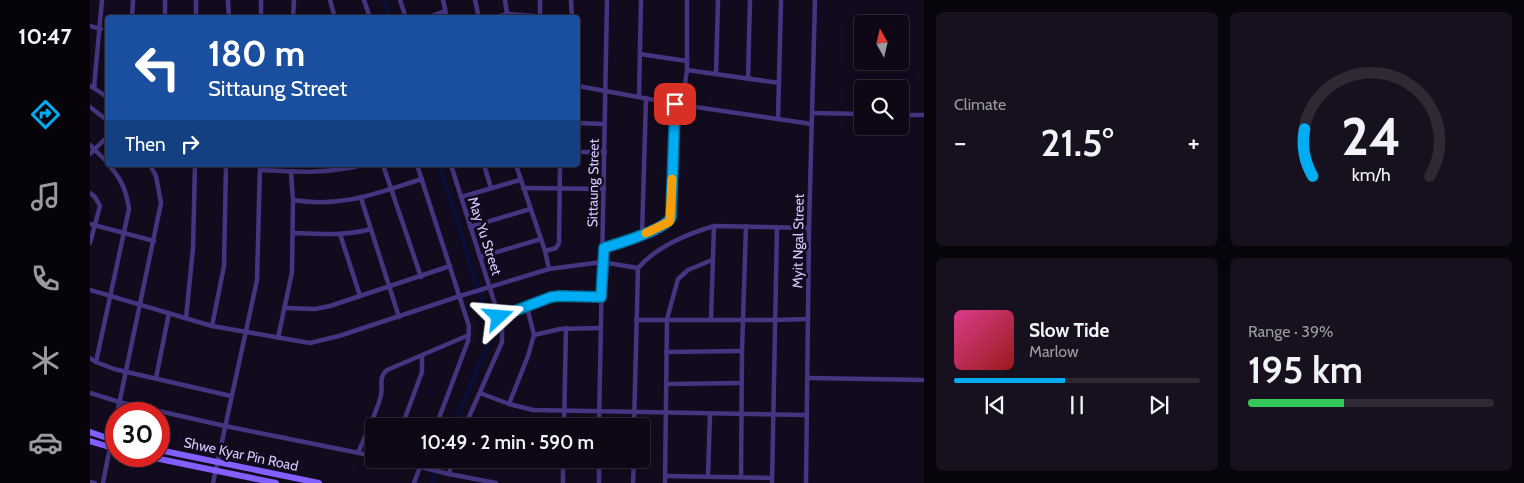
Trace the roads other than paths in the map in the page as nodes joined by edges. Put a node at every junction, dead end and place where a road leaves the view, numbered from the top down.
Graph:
1 (102, 0) edge
2 (133, 0) edge
3 (165, 0) edge
4 (196, 0) edge
5 (228, 0) edge
6 (261, 0) edge
7 (294, 0) edge
8 (330, 0) edge
9 (364, 0) edge
10 (400, 0) edge
11 (443, 0) edge
12 (475, 0) edge
13 (505, 0) edge
14 (540, 0) edge
15 (571, 0) edge
16 (607, 0) edge
17 (641, 0) edge
18 (687, 0) edge
19 (718, 0) edge
20 (750, 0) edge
21 (781, 0) edge
22 (815, 0) edge
23 (445, 11) junction
24 (507, 14) junction
25 (132, 15) edge
26 (165, 15) edge
27 (196, 15) edge
28 (229, 15) edge
29 (261, 15) edge
30 (293, 15) edge
31 (334, 15) edge
32 (369, 15) edge
33 (405, 15) edge
34 (434, 15) edge
35 (446, 15) edge
36 (478, 15) edge
37 (504, 15) edge
38 (524, 15) edge
39 (540, 15) edge
40 (572, 15) edge
41 (90, 26) edge
42 (101, 29) junction
43 (640, 54) junction
44 (687, 61) junction
45 (687, 70) junction
46 (716, 74) junction
47 (748, 79) junction
48 (779, 83) junction
49 (580, 86) edge
50 (92, 87) edge
51 (606, 91) junction
52 (105, 96) edge
53 (639, 97) junction
54 (646, 98) junction
55 (675, 104) junction
56 (682, 105) junction
57 (90, 107) edge
58 (813, 113) junction
59 (854, 114) edge
60 (909, 115) edge
61 (924, 116) edge
62 (105, 119) edge
63 (778, 119) junction
64 (580, 123) edge
65 (605, 124) junction
66 (812, 124) junction
67 (105, 139) edge
68 (90, 145) edge
69 (95, 149) junction
70 (580, 152) edge
71 (605, 152) junction
72 (90, 154) edge
73 (105, 161) edge
74 (110, 167) edge
75 (151, 167) edge
76 (195, 167) edge
77 (226, 167) edge
78 (260, 167) edge
79 (354, 167) edge
80 (384, 167) edge
81 (418, 167) edge
82 (452, 167) edge
83 (485, 167) edge
84 (517, 167) edge
85 (560, 167) edge
86 (291, 172) junction
87 (422, 179) junction
88 (520, 180) junction
89 (392, 188) junction
90 (491, 188) junction
91 (523, 188) junction
92 (560, 188) junction
93 (604, 189) junction
94 (90, 193) edge
95 (461, 197) junction
96 (361, 198) junction
97 (293, 200) junction
98 (530, 209) junction
99 (92, 225) edge
100 (470, 226) junction
101 (714, 226) junction
102 (746, 226) junction
103 (777, 227) junction
104 (809, 228) junction
105 (371, 229) junction
106 (124, 233) junction
107 (293, 233) junction
108 (340, 234) junction
109 (642, 235) junction
110 (541, 239) junction
111 (154, 241) junction
112 (90, 243) edge
113 (604, 248) junction
114 (544, 251) junction
115 (480, 258) junction
116 (712, 260) junction
117 (602, 262) junction
118 (450, 266) junction
119 (638, 268) junction
120 (549, 269) junction
121 (421, 277) junction
122 (390, 286) junction
123 (490, 287) junction
124 (90, 290) edge
125 (111, 296) junction
126 (360, 296) junction
127 (460, 296) junction
128 (601, 297) junction
129 (141, 304) junction
130 (527, 307) junction
131 (285, 308) junction
132 (169, 313) junction
133 (399, 317) junction
134 (499, 317) junction
135 (186, 318) junction
136 (667, 319) junction
137 (808, 319) junction
138 (636, 320) junction
139 (711, 320) junction
140 (743, 320) junction
141 (775, 320) junction
142 (212, 326) junction
143 (566, 328) junction
144 (601, 328) junction
145 (246, 332) junction
146 (534, 335) junction
147 (469, 336) junction
148 (278, 338) junction
149 (742, 351) junction
150 (666, 352) junction
151 (422, 356) junction
152 (90, 358) edge
153 (96, 362) junction
154 (126, 372) junction
155 (156, 378) junction
156 (808, 378) junction
157 (924, 380) edge
158 (742, 383) junction
159 (667, 384) junction
160 (90, 393) edge
161 (480, 393) junction
162 (231, 396) junction
163 (119, 402) joint
164 (509, 404) junction
165 (564, 412) junction
166 (600, 412) junction
167 (634, 412) junction
168 (170, 414) edge
169 (666, 414) junction
170 (710, 414) junction
171 (741, 415) junction
172 (774, 415) junction
173 (807, 416) junction
174 (405, 418) edge
175 (439, 418) edge
176 (469, 418) edge
177 (564, 418) edge
178 (600, 418) edge
179 (634, 418) edge
180 (225, 426) junction
181 (90, 432) edge
182 (105, 437) edge
183 (90, 441) edge
184 (105, 445) edge
185 (170, 452) edge
186 (358, 453) junction
187 (365, 454) edge
188 (170, 461) edge
189 (218, 462) junction
190 (109, 467) edge
191 (420, 468) edge
192 (424, 468) edge
193 (451, 468) edge
194 (563, 468) edge
195 (599, 468) edge
196 (634, 468) edge
197 (216, 471) junction
198 (449, 474) junction
199 (665, 476) junction
200 (708, 476) junction
201 (741, 477) junction
202 (772, 480) edge
203 (90, 482) edge
204 (95, 483) edge
205 (104, 483) edge
206 (213, 483) edge
207 (276, 483) edge
208 (319, 483) edge
209 (414, 483) edge
210 (496, 483) edge
211 (563, 483) edge
212 (599, 483) edge
213 (634, 483) edge
214 (665, 483) edge
215 (806, 483) edge

1 - 42 street
2 - 25 street
3 - 26 street
4 - 27 street
5 - 28 street
6 - 29 street
7 - 30 street
8 - 31 street
9 - 32 street
10 - 33 street
11 - 23 street
12 - 36 street
13 - 24 street
14 - 39 street
15 - 40 street
16 - 51 street, Sittaung Street
17 - 43 street
18 - 44 street
19 - 46 street
20 - 47 street
21 - 48 street
22 - 58 street, Myit Ngal Street
23 - 34 street
23 - 35 street
24 - 37 street
24 - 38 street
41 - 42 street
42 - 50 street
43 - 44 street
43 - 53 street
44 - 45 street
45 - 46 street
45 - 56 street
46 - 47 street
47 - 48 street
48 - 63 street
49 - 51 street
50 - 52 street
51 - 53 street
51 - 65 street, Sittaung Street
53 - 54 street
54 - 55 street
54 - 109 street
55 - 56 street
55 - 109 street
56 - 63 street
57 - 62 street
58 - 59 street
58 - 66 street, Myit Ngal Street
60 - 61 street
63 - 66 street
64 - 65 street
65 - 71 street, Sittaung Street
66 - 104 street, Myit Ngal Street
67 - 69 street
68 - 69 street
69 - 72 street
69 - 73 street
70 - 71 street
71 - 93 street, Sittaung Street
74 - 106 street
75 - 111 street
76 - 135 street
77 - 142 street
78 - 86 street
78 - 145 street
79 - 86 street
80 - 89 street
81 - 87 street
82 - 95 street, May Yu Street
83 - 90 street
84 - 88 street
85 - 92 street
86 - 97 street
87 - 89 street
87 - 118 street
88 - 90 street
88 - 91 street
89 - 96 street
89 - 121 street
90 - 95 street
91 - 92 street
91 - 98 street
92 - 93 street
92 - 114 street
93 - 113 street, Sittaung Street
94 - 99 street
95 - 100 street, May Yu Street
96 - 97 street
96 - 105 street
97 - 107 street
98 - 100 street
98 - 110 street
99 - 106 street
99 - 112 street
100 - 115 street, May Yu Street
101 - 102 street
101 - 116 street
101 - 119 street
102 - 103 street
102 - 140 street
103 - 104 street
103 - 141 street
104 - 137 street, Myit Ngal Street
105 - 108 street
105 - 122 street
106 - 111 street
106 - 125 street
107 - 108 street
107 - 131 street
108 - 126 street
109 - 113 street
110 - 114 street
110 - 115 street
111 - 129 street
113 - 117 street, Sittaung Street
114 - 120 street
115 - 123 street, May Yu Street
116 - 136 street
116 - 139 street
117 - 119 street
117 - 120 street
117 - 128 street, Sittaung Street
118 - 121 street
118 - 127 street
119 - 138 street
120 - 123 street
121 - 122 street
122 - 126 street
122 - 133 street
123 - 127 street
123 - 134 street, May Yu Street
124 - 125 street
125 - 129 street
125 - 153 street
126 - 131 street
127 - 133 street
127 - 147 street
128 - 130 street
128 - 144 street, Sittaung Street
129 - 132 street
129 - 154 street
130 - 134 street
130 - 146 street
131 - 148 street
132 - 135 street
132 - 155 street
133 - 148 street
134 - 161 street, May Yu Street
135 - 142 street
136 - 138 street
136 - 139 street
136 - 150 street
137 - 141 street
137 - 156 street, Myit Ngal Street
138 - 167 street
139 - 140 street
140 - 141 street
140 - 149 street
141 - 172 street
142 - 145 street
143 - 144 street
143 - 146 street
143 - 165 street
144 - 166 street, Sittaung Street
145 - 148 street
145 - 162 street
146 - 164 street
147 - 151 street
147 - 175 street
149 - 150 street
149 - 158 street
150 - 159 street
151 - 174 street
151 - 186 street
152 - 153 street
153 - 154 street
154 - 155 street
154 - 163 street
155 - 162 street
156 - 157 street
156 - 173 street, Myit Ngal Street
158 - 159 street
158 - 171 street
159 - 169 street
160 - 163 street
161 - 164 street
161 - 176 street, May Yu Street
162 - 180 street
164 - 165 street
165 - 166 street
165 - 177 street
166 - 167 street
166 - 178 street, Sittaung Street
167 - 169 street
167 - 179 street
168 - 180 street
169 - 170 street
169 - 199 street
170 - 171 street
170 - 200 street
171 - 172 street
171 - 201 street
172 - 173 street
172 - 202 street
173 - 215 street, Myit Ngal Street
180 - 186 street
180 - 189 street
181 - 182 street
183 - 184 street
185 - 189 street, Shwe Kyar Pin Road
186 - 187 street
188 - 197 street, Shwe Kyar Pin Road
189 - 197 street
189 - 208 street, Shwe Kyar Pin Road
190 - 205 street
191 - 209 street
192 - 198 street
193 - 198 street
194 - 211 street
195 - 212 street
196 - 213 street
197 - 206 street
197 - 207 street, Shwe Kyar Pin Road
198 - 210 street
199 - 200 street
199 - 214 street
200 - 201 street
201 - 202 street
203 - 204 street

